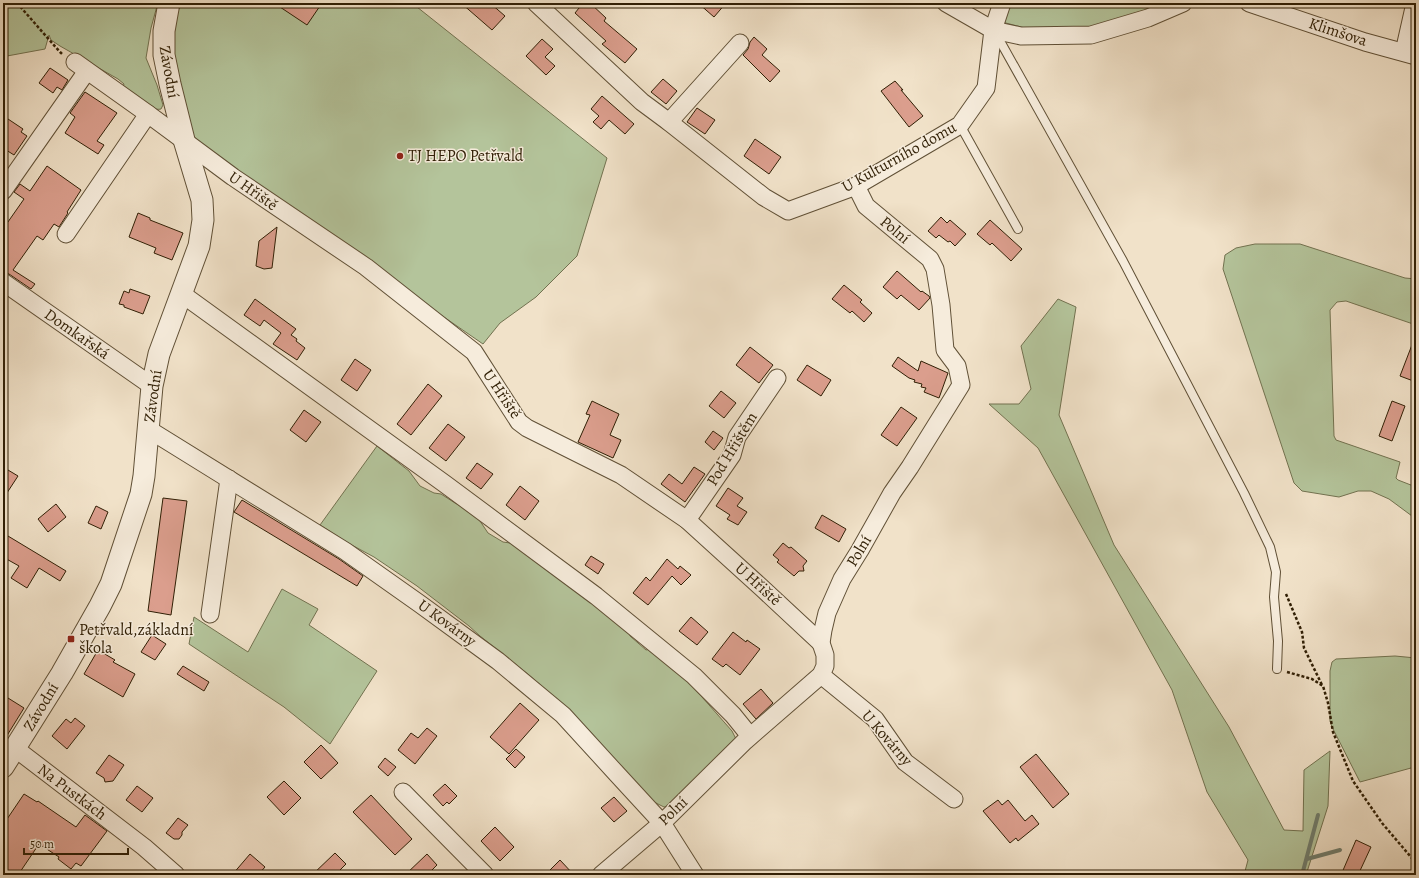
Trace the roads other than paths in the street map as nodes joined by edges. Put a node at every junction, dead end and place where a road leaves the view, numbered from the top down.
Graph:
1 (169, 3) edge
2 (536, 3) edge
3 (946, 3) edge
4 (1002, 3) edge
5 (1183, 3) edge
6 (1248, 3) edge
7 (1415, 3) edge
8 (993, 30) junction
9 (740, 43) dead end
10 (1410, 54) edge
11 (148, 114) junction
12 (669, 122) junction
13 (960, 125) junction
14 (184, 140) junction
15 (856, 186) junction
16 (3, 191) edge
17 (1018, 229) dead end
18 (66, 234) dead end
19 (3, 282) edge
20 (182, 294) junction
21 (777, 378) dead end
22 (152, 386) junction
23 (148, 429) junction
24 (229, 479) junction
25 (687, 520) junction
26 (210, 614) dead end
27 (820, 643) junction
28 (1277, 669) road end
29 (821, 675) junction
30 (750, 736) junction
31 (19, 752) junction
32 (3, 767) edge
33 (403, 792) dead end
34 (954, 799) dead end
35 (662, 823) junction
36 (176, 875) edge
37 (485, 875) edge
38 (601, 875) edge
39 (695, 875) edge

1 - 14 street, Závodní
2 - 12 street, U Kulturního domu
3 - 8 street
4 - 8 street, U Kulturního domu
5 - 8 street
6 - 10 street, Klimšova
7 - 10 street, Klimšova
8 - 13 street, U Kulturního domu
8 - 28 lane
9 - 12 street
11 - 14 street, U Hřiště
11 - 16 street, U Hřiště
11 - 18 street
12 - 15 street, U Kulturního domu
13 - 15 street, U Kulturního domu
13 - 17 lane
14 - 20 street, Závodní
14 - 25 street, U Hřiště
15 - 27 street, Polní
19 - 22 street, Domkařská
20 - 22 street, Závodní
20 - 30 street
21 - 25 street, Pod Hřištěm
22 - 23 street, Závodní
23 - 24 street, U Kovárny
23 - 31 street, Závodní
24 - 26 street
24 - 35 street, U Kovárny
25 - 27 street, U Hřiště
27 - 29 street, Polní
29 - 30 street, Polní
29 - 34 street, U Kovárny
30 - 35 street, Polní
31 - 32 street, Závodní
31 - 36 street, Na Pustkách
33 - 37 street
35 - 38 street, Polní
35 - 39 street, U Kovárny

